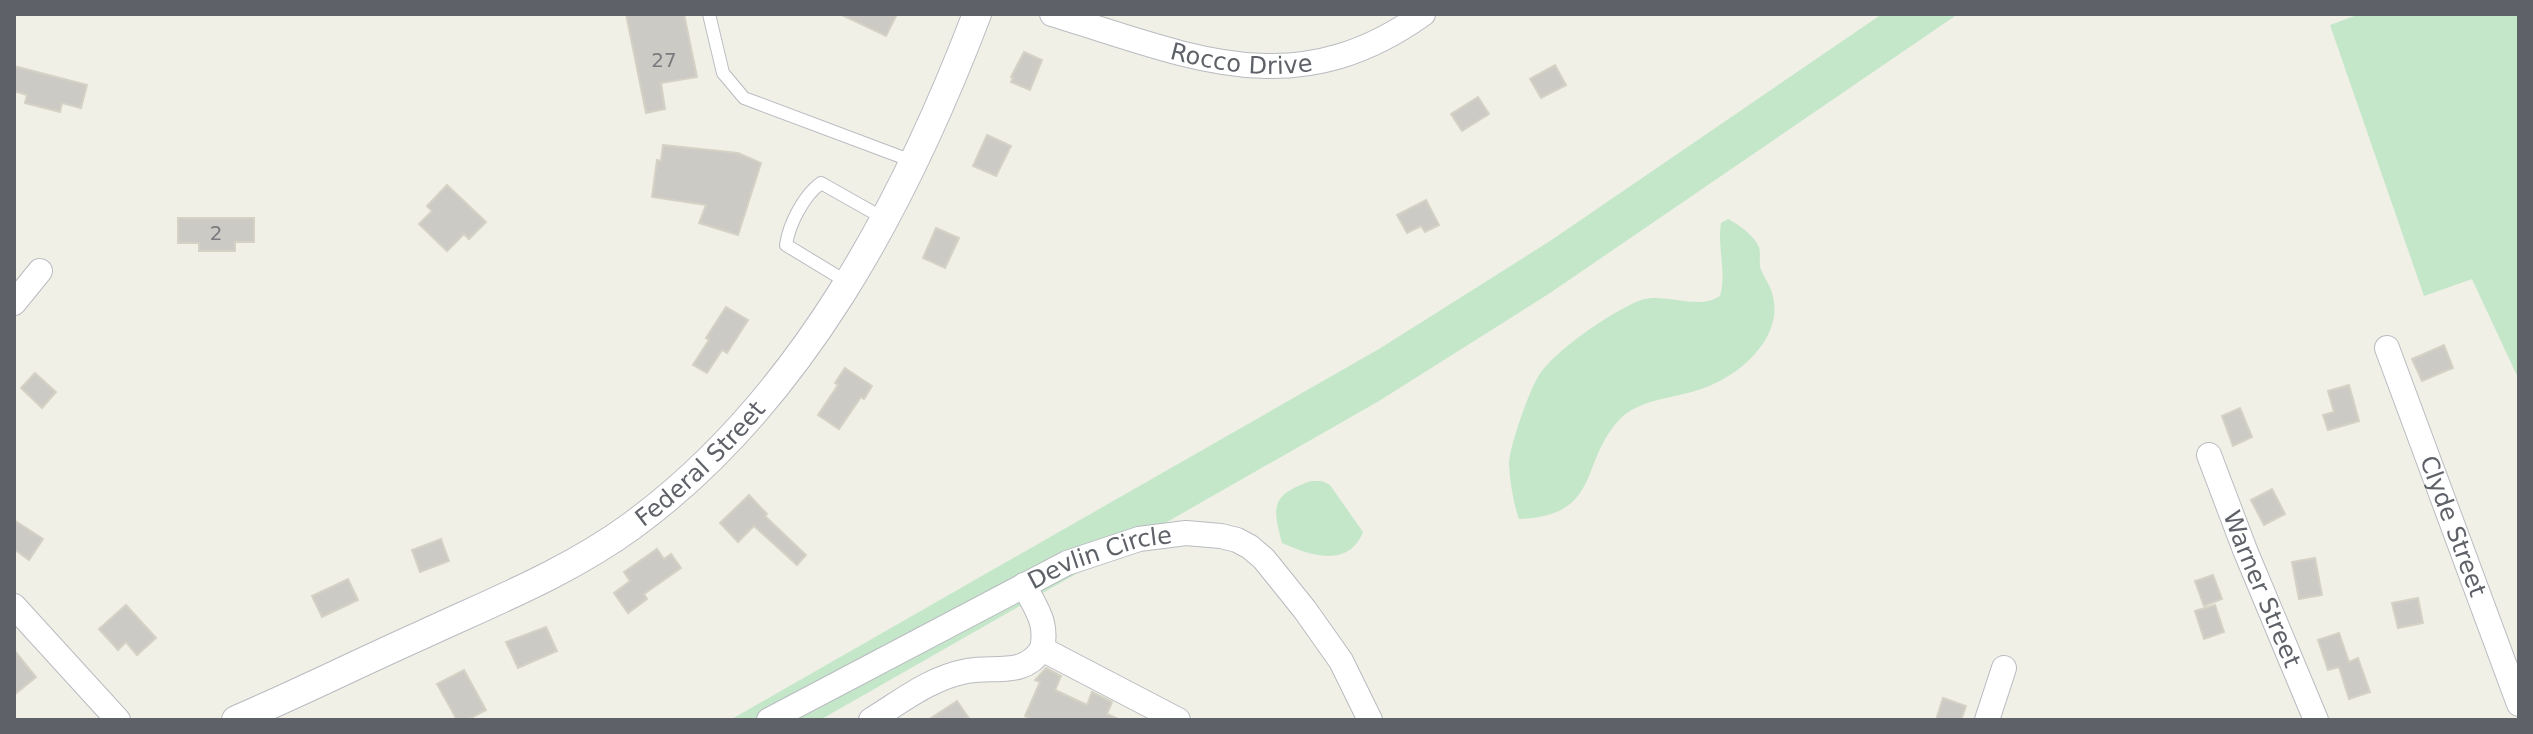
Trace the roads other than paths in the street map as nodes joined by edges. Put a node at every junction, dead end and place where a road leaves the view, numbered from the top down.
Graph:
1 (709, 14) edge
2 (1052, 14) edge
3 (1423, 14) edge
4 (975, 15) edge
5 (912, 161) junction
6 (883, 218) junction
7 (40, 271) dead end
8 (847, 282) junction
9 (14, 303) edge
10 (2387, 348) dead end
11 (2209, 455) dead end
12 (1024, 585) junction
13 (14, 606) edge
14 (1042, 649) junction
15 (2004, 668) dead end
16 (2519, 704) edge
17 (118, 720) edge
18 (236, 720) edge
19 (769, 720) edge
20 (871, 720) edge
21 (1178, 720) edge
22 (1370, 720) edge
23 (1987, 720) edge
24 (2316, 720) edge

1 - 5 lane
2 - 3 street, Rocco Drive
4 - 5 street, Federal Street
5 - 6 street, Federal Street
6 - 8 street, Federal Street
6 - 8 lane
7 - 9 street
8 - 18 street, Federal Street
10 - 16 street, Clyde Street
11 - 24 street, Warner Street
12 - 14 street
12 - 19 street, Devlin Circle
12 - 22 street, Devlin Circle
13 - 17 street
14 - 20 street
14 - 21 street
15 - 23 street

